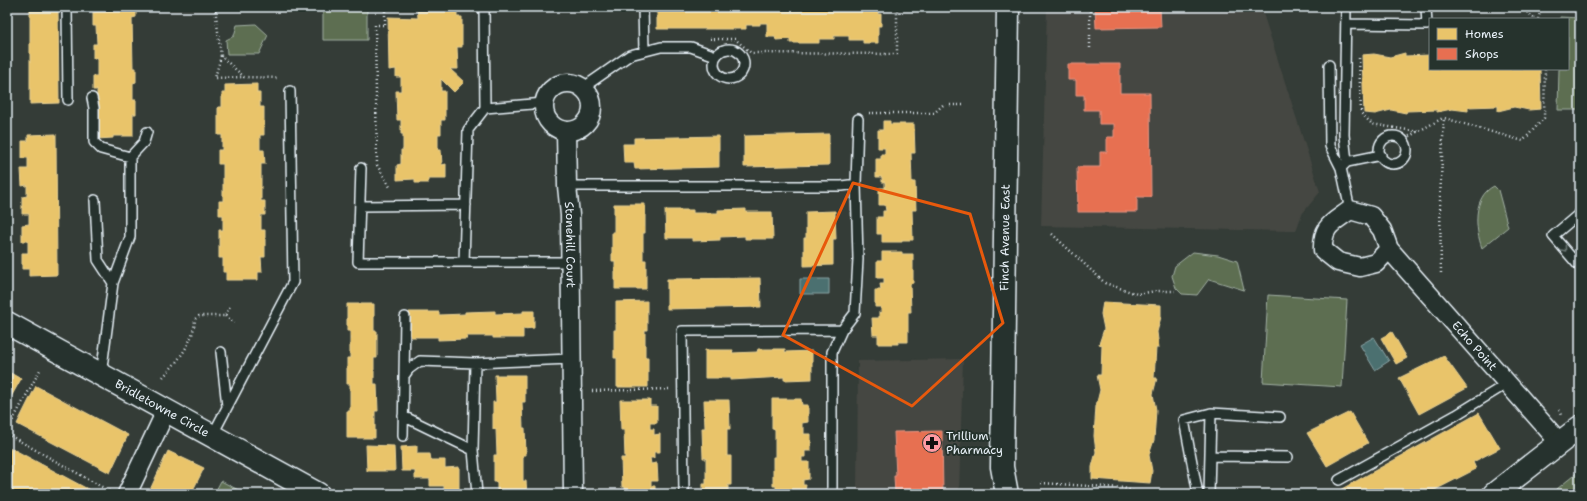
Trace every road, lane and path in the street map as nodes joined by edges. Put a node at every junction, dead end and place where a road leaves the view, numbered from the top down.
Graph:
1 (67, 7) edge
2 (215, 7) edge
3 (385, 7) edge
4 (484, 7) edge
5 (643, 7) edge
6 (897, 7) edge
7 (1007, 7) edge
8 (1090, 7) edge
9 (1346, 7) edge
10 (1426, 7) edge
11 (1521, 7) edge
12 (1542, 7) edge
13 (1534, 18) edge
14 (1538, 18) edge
15 (1346, 24) junction
16 (705, 39) dead end
17 (1090, 48) dead end
18 (644, 51) junction
19 (1359, 52) dead end
20 (221, 56) junction
21 (716, 56) dead end
22 (1329, 65) dead end
23 (1545, 70) edge
24 (244, 77) junction
25 (279, 78) dead end
26 (584, 87) junction
27 (290, 91) dead end
28 (92, 98) dead end
29 (68, 100) dead end
30 (544, 103) junction
31 (963, 105) dead end
32 (485, 108) junction
33 (1444, 118) junction
34 (858, 119) joint
35 (566, 131) junction
36 (147, 132) dead end
37 (1419, 132) junction
38 (1402, 140) junction
39 (1381, 155) junction
40 (130, 158) junction
41 (1344, 165) junction
42 (361, 168) dead end
43 (856, 184) junction
44 (567, 186) junction
45 (390, 187) dead end
46 (95, 200) dead end
47 (466, 205) junction
48 (360, 206) junction
49 (1350, 210) junction
50 (1580, 213) edge
51 (1052, 234) dead end
52 (1389, 249) junction
53 (464, 262) junction
54 (570, 262) junction
55 (1580, 262) edge
56 (1441, 273) dead end
57 (113, 283) junction
58 (1175, 291) dead end
59 (230, 306) dead end
60 (225, 316) junction
61 (404, 318) dead end
62 (7, 323) edge
63 (235, 323) dead end
64 (842, 330) junction
65 (222, 352) dead end
66 (571, 359) junction
67 (475, 363) junction
68 (40, 370) dead end
69 (101, 375) junction
70 (404, 376) junction
71 (163, 377) dead end
72 (1508, 383) junction
73 (683, 388) junction
74 (592, 392) dead end
75 (227, 406) junction
76 (1559, 410) dead end
77 (166, 411) junction
78 (1211, 413) junction
79 (1562, 415) dead end
80 (403, 416) junction
81 (1280, 417) dead end
82 (1580, 427) edge
83 (7, 431) edge
84 (7, 434) edge
85 (212, 436) junction
86 (404, 436) dead end
87 (1560, 443) junction
88 (473, 450) junction
89 (1211, 456) junction
90 (1288, 457) dead end
91 (1002, 467) junction
92 (1339, 480) dead end
93 (1041, 483) dead end
94 (115, 494) edge
95 (127, 494) edge
96 (318, 494) edge
97 (477, 494) edge
98 (573, 494) edge
99 (684, 494) edge
100 (832, 494) edge
101 (993, 494) edge
102 (1007, 494) edge
103 (1140, 494) edge
104 (1198, 494) edge
105 (1210, 494) edge
106 (1220, 494) edge
107 (1494, 494) edge

1 - 29 lane
2 - 20 path
3 - 45 path
4 - 32 lane
5 - 18 lane
6 - 16 path
7 - 91 main road, Finch Avenue East
8 - 17 path
9 - 15 lane
10 - 15 lane
11 - 13 path
12 - 14 path
15 - 41 lane
18 - 21 lane
18 - 26 lane
19 - 37 path
20 - 24 path
20 - 24 path
22 - 41 lane
23 - 33 path
24 - 25 path
26 - 30 street
26 - 35 street
27 - 75 lane
28 - 40 lane
30 - 32 lane
30 - 35 street
31 - 34 path
32 - 47 lane
33 - 37 path
33 - 56 path
34 - 43 lane
35 - 44 street, Stonehill Court
36 - 40 lane
37 - 38 path
38 - 39 lane
38 - 39 lane
39 - 41 lane
40 - 57 lane
41 - 49 lane
42 - 48 lane
43 - 44 lane
43 - 64 lane
44 - 54 street, Stonehill Court
46 - 57 lane
47 - 48 lane
47 - 53 lane
48 - 53 lane
49 - 52 street, Echo Point
49 - 52 street
50 -> 55 lane
51 - 58 path
52 - 72 street, Echo Point
53 - 54 lane
54 - 66 street, Stonehill Court
57 - 69 lane
59 - 60 path
60 - 63 path
60 - 71 path
61 - 70 lane
62 - 69 main road, Bridletowne Circle
64 - 73 lane
64 - 100 lane
65 - 75 lane
66 - 67 lane
66 - 98 street, Stonehill Court
67 - 70 lane
67 - 88 lane
68 - 83 path
69 - 77 main road, Bridletowne Circle
70 - 80 lane
72 - 87 street, Echo Point
72 - 92 lane
73 - 74 path
73 - 99 lane
75 - 85 lane
76 - 79 path
77 - 85 main road, Bridletowne Circle
77 - 95 street
78 - 81 lane
78 - 89 lane
78 - 104 lane
80 - 86 lane
80 - 88 lane
82 - 87 main road
84 - 94 path
85 - 96 main road, Bridletowne Circle
87 - 107 main road
88 - 97 lane
89 - 90 lane
89 - 105 lane
91 - 101 main road, Finch Avenue East
91 - 102 main road, Finch Avenue East
93 - 103 path
105 - 106 lane

